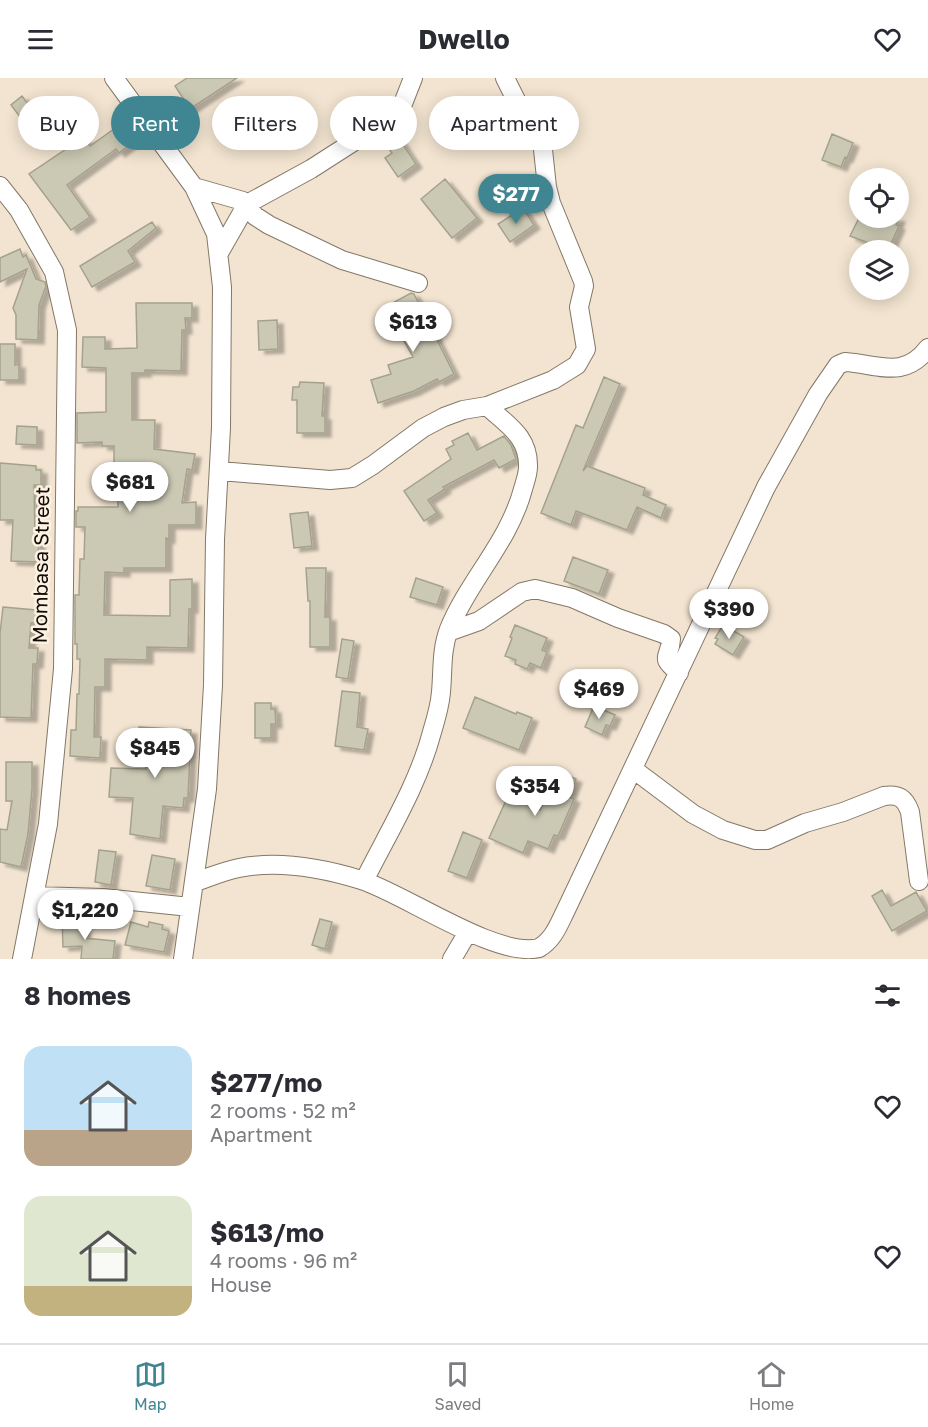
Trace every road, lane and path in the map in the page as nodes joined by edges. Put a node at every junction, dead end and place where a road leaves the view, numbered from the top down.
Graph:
1 (114, 78) edge
2 (413, 78) edge
3 (504, 78) edge
4 (0, 186) edge
5 (195, 187) junction
6 (247, 204) junction
7 (219, 253) junction
8 (418, 283) dead end
9 (928, 348) edge
10 (487, 406) junction
11 (220, 471) junction
12 (448, 632) junction
13 (679, 674) junction
14 (633, 769) junction
15 (364, 881) junction
16 (919, 881) dead end
17 (195, 882) junction
18 (35, 896) junction
19 (190, 906) junction
20 (465, 937) junction
21 (22, 959) edge
22 (183, 959) edge
23 (452, 959) edge

1 - 5 street
2 - 6 street
3 - 10 street
4 - 18 street, Mombasa Street
5 - 6 street
5 - 7 street
6 - 7 street
6 - 8 street
7 - 11 street
9 - 13 street
10 - 11 street
10 - 12 street
11 - 17 street
12 - 13 street
12 - 15 street
13 - 14 street
14 - 16 street
14 - 20 street
15 - 17 street
15 - 20 street
17 - 19 street
18 - 19 street
18 - 21 street, Mombasa Street
19 - 22 street
20 - 23 street

